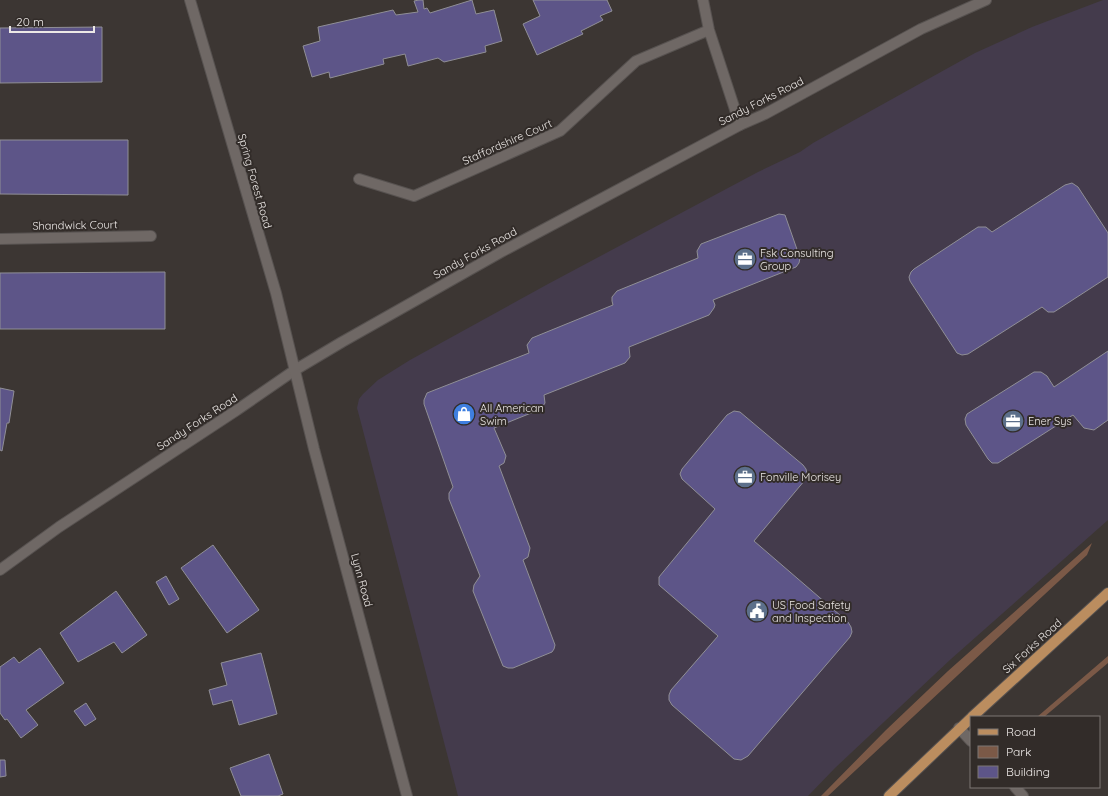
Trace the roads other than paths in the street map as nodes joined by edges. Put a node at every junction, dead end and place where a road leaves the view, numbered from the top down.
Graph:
1 (190, 0) edge
2 (703, 0) edge
3 (986, 0) edge
4 (709, 30) junction
5 (740, 125) junction
6 (359, 179) dead end
7 (150, 236) dead end
8 (0, 239) edge
9 (295, 370) junction
10 (0, 570) edge
11 (1108, 594) edge
12 (972, 716) edge
13 (970, 718) edge
14 (959, 728) junction
15 (970, 740) edge
16 (1016, 788) edge
17 (407, 796) edge
18 (889, 796) edge
19 (1023, 796) edge

1 - 9 street, Spring Forest Road
2 - 4 street
3 - 5 street, Sandy Forks Road
4 - 5 street
4 - 6 street, Staffordshire Court
5 - 9 street, Sandy Forks Road
7 - 8 street, Shandwick Court
9 - 10 street, Sandy Forks Road
9 - 17 street, Lynn Road
11 - 12 main road, Six Forks Road
13 - 14 main road, Six Forks Road
14 - 15 street
14 - 18 main road, Six Forks Road
16 - 19 street

